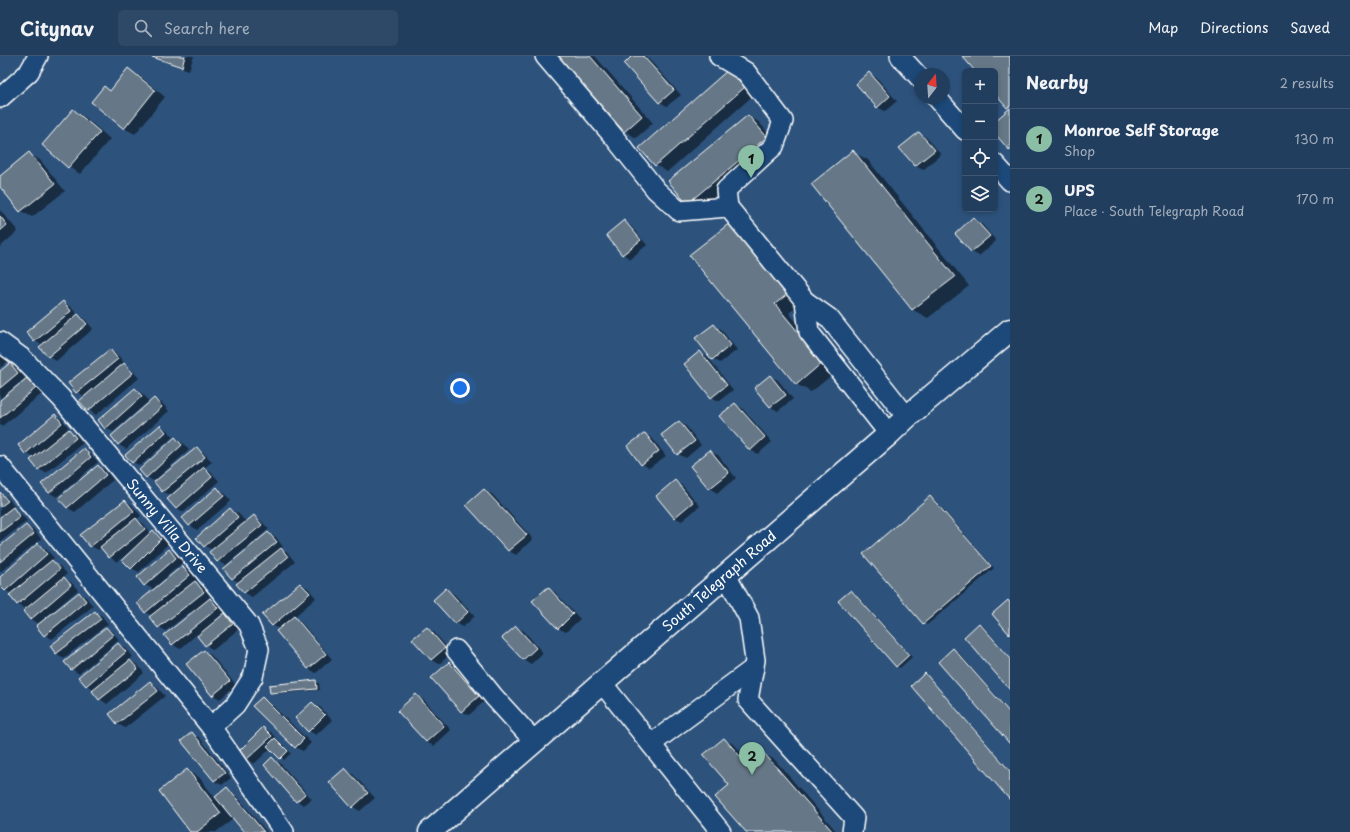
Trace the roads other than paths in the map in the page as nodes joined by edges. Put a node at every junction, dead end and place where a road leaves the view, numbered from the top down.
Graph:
1 (38, 56) edge
2 (545, 56) edge
3 (719, 56) edge
4 (900, 56) edge
5 (914, 71) edge
6 (0, 98) edge
7 (942, 104) edge
8 (962, 127) edge
9 (998, 167) edge
10 (1010, 181) edge
11 (728, 207) junction
12 (805, 302) junction
13 (1010, 330) edge
14 (0, 342) edge
15 (907, 417) junction
16 (889, 434) junction
17 (0, 466) edge
18 (726, 576) junction
19 (456, 650) dead end
20 (754, 668) junction
21 (602, 683) junction
22 (211, 727) junction
23 (534, 741) junction
24 (651, 744) junction
25 (284, 832) edge
26 (430, 832) edge
27 (720, 832) edge
28 (852, 832) edge

1 - 6 street
2 - 11 street
3 - 11 street
4 - 5 street
7 - 8 street
9 - 10 street
11 - 12 street
12 - 15 street
12 - 16 street
13 - 15 main road, South Telegraph Road
14 - 22 street, Sunny Villa Drive
15 - 16 main road, South Telegraph Road
16 - 18 main road, South Telegraph Road
17 - 22 street
18 - 20 street
18 - 21 main road, South Telegraph Road
19 - 23 street
20 - 24 street
20 - 28 street
21 - 23 main road, South Telegraph Road
21 - 24 street
22 - 25 street
23 - 26 main road, South Telegraph Road
24 - 27 street

